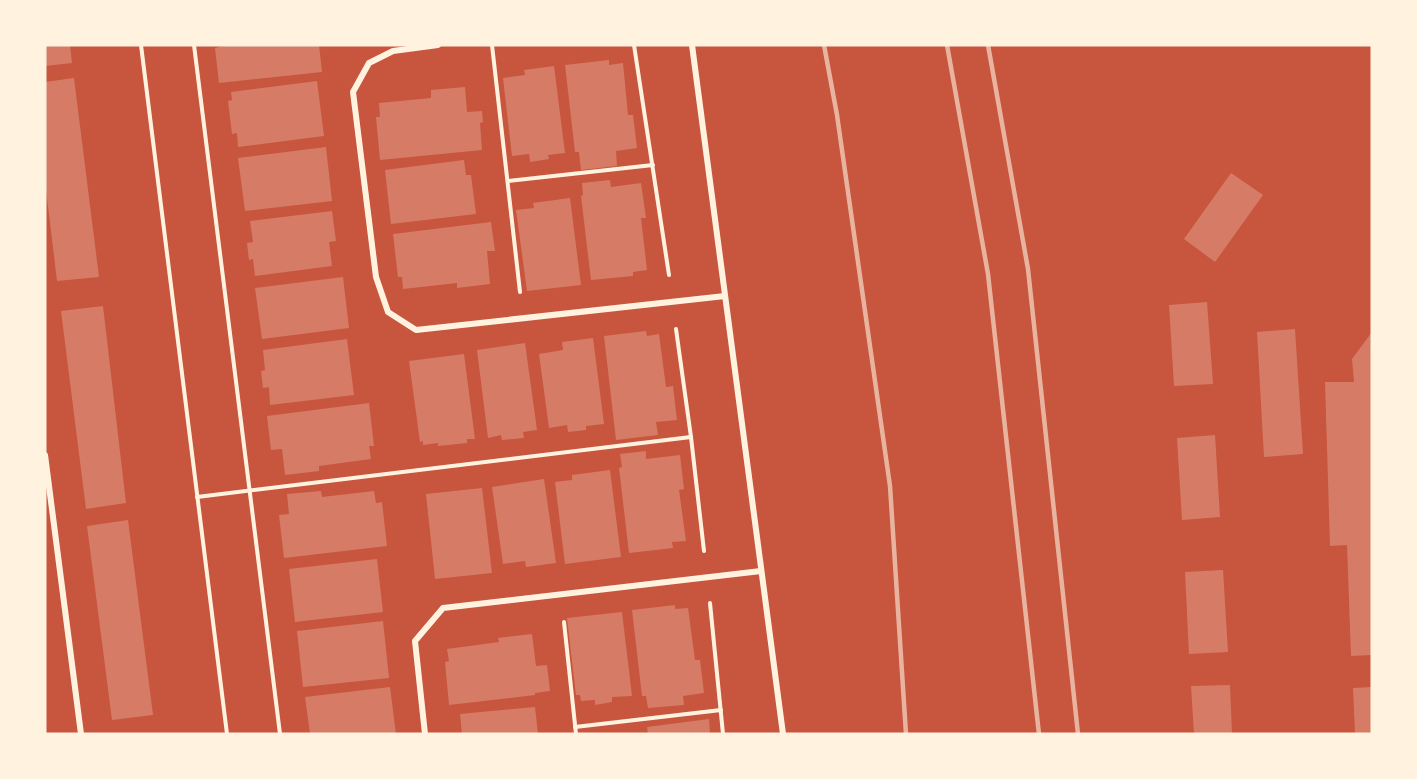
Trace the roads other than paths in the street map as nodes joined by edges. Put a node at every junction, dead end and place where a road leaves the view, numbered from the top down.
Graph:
1 (438, 45) edge
2 (692, 45) edge
3 (725, 296) junction
4 (45, 455) edge
5 (761, 571) junction
6 (81, 734) edge
7 (425, 734) edge
8 (783, 734) edge

1 - 3 street
2 - 3 street
3 - 5 street
4 - 6 street
5 - 7 street
5 - 8 street

